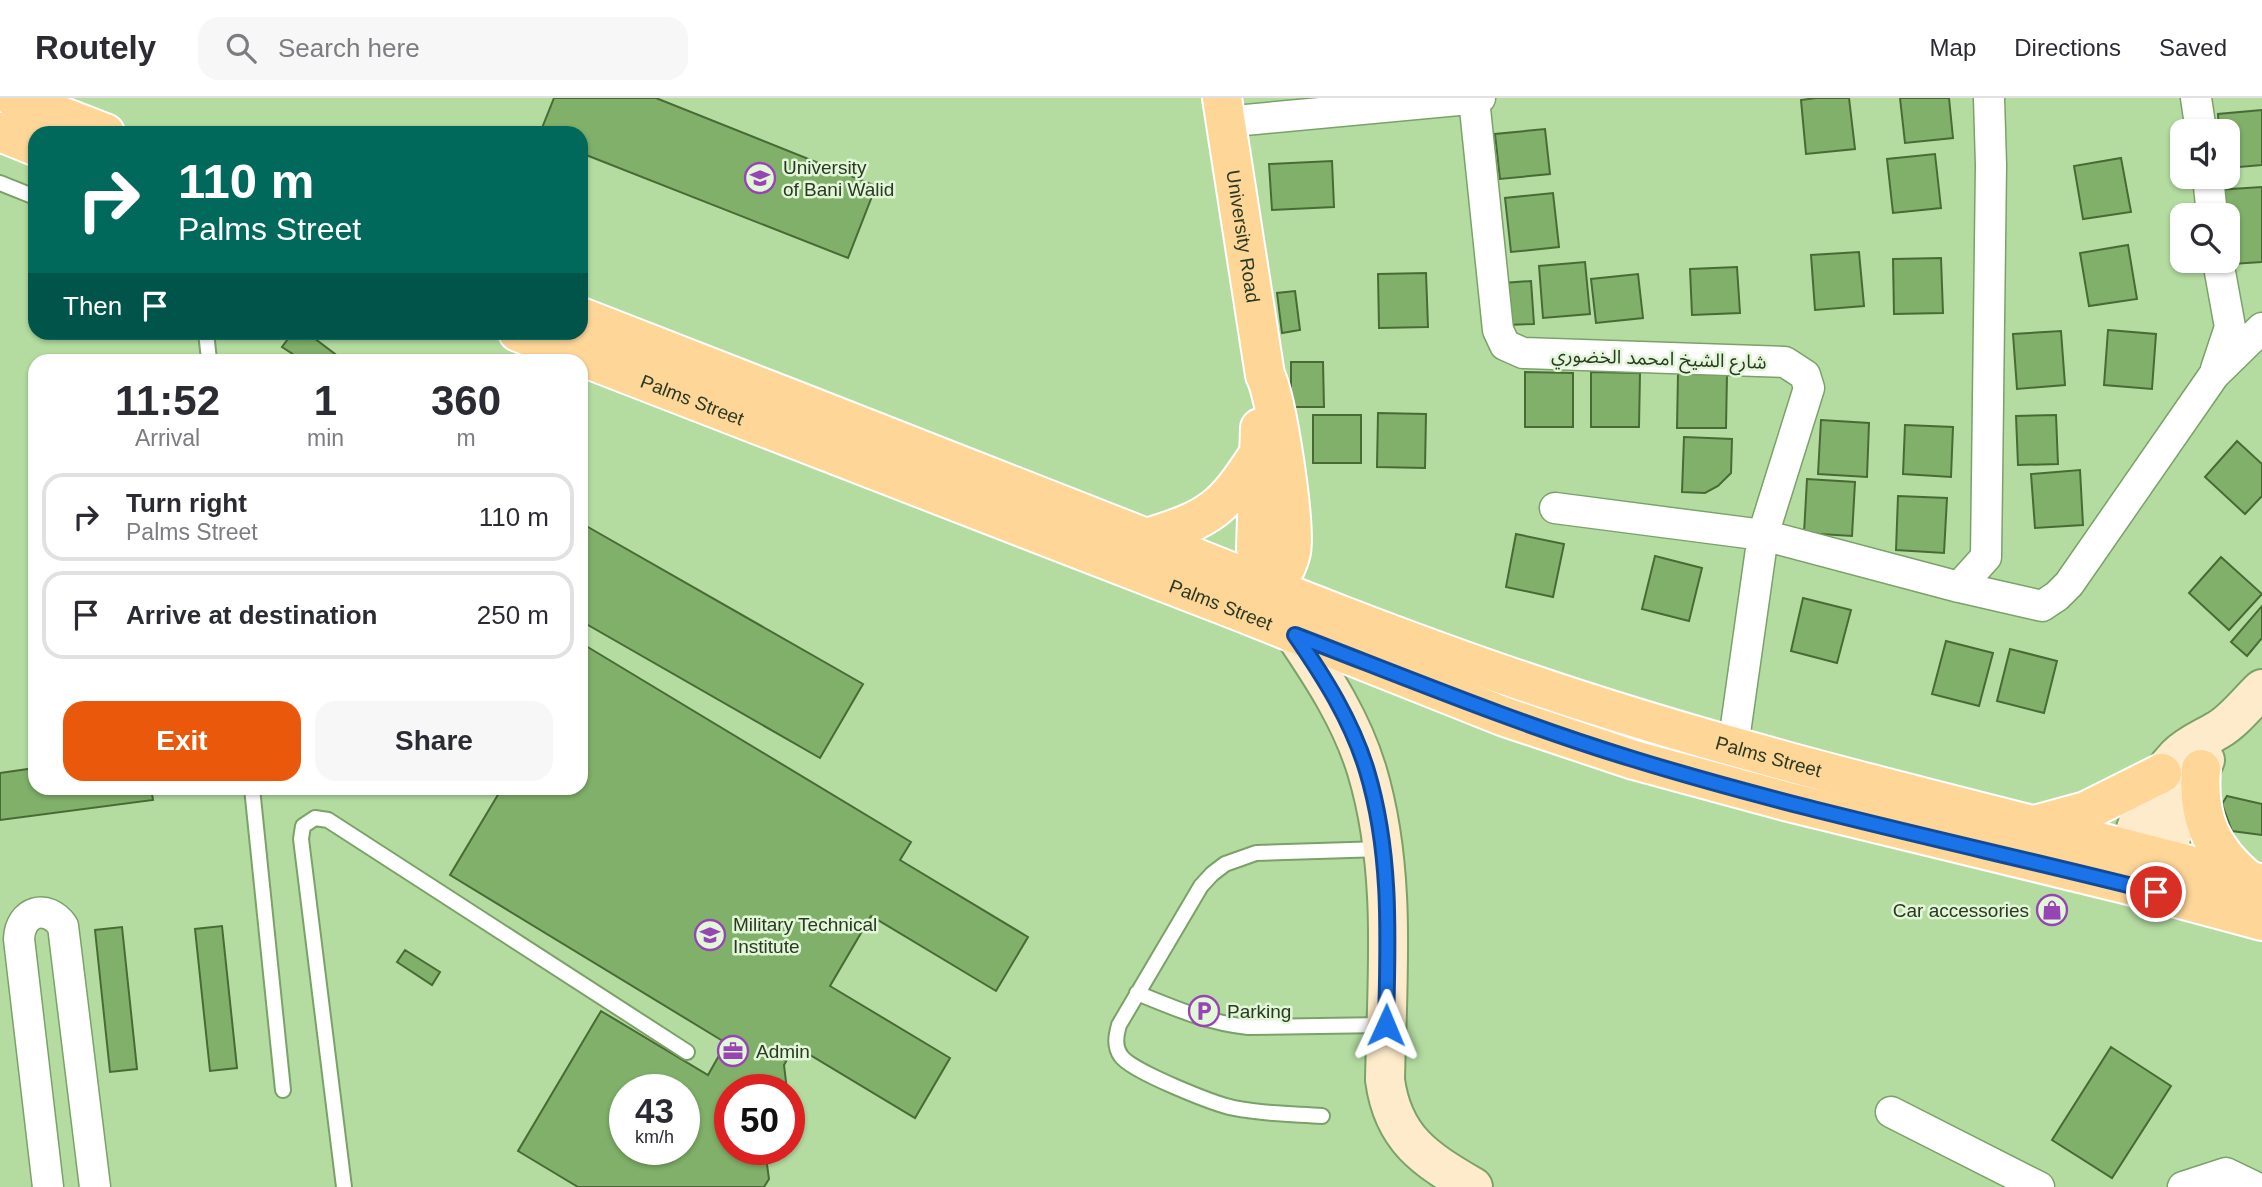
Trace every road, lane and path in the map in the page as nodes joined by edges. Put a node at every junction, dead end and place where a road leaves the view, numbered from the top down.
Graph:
1 (14, 98) edge
2 (1480, 98) edge
3 (1989, 98) edge
4 (2196, 98) edge
5 (1474, 99) edge
6 (1223, 110) edge
7 (2200, 119) edge
8 (87, 126) edge
9 (0, 132) edge
10 (28, 143) edge
11 (0, 183) edge
12 (28, 194) edge
13 (2220, 273) edge
14 (588, 320) edge
15 (2262, 328) edge
16 (539, 340) edge
17 (575, 354) edge
18 (588, 359) edge
19 (1265, 375) junction
20 (2214, 375) junction
21 (1260, 452) junction
22 (1555, 508) dead end
23 (1292, 529) junction
24 (1763, 535) junction
25 (1147, 538) junction
26 (1959, 587) junction
27 (1271, 589) junction
28 (1241, 612) junction
29 (1368, 627) junction
30 (1295, 635) junction
31 (2262, 690) edge
32 (2218, 730) junction
33 (1733, 747) junction
34 (2201, 769) junction
35 (2162, 773) junction
36 (253, 795) edge
37 (2033, 826) junction
38 (1384, 849) junction
39 (2142, 872) junction
40 (2255, 882) edge
41 (2262, 921) edge
42 (1137, 993) junction
43 (1386, 1025) junction
44 (687, 1052) dead end
45 (283, 1090) dead end
46 (1891, 1112) dead end
47 (1322, 1116) dead end
48 (2256, 1182) edge
49 (48, 1187) edge
50 (95, 1187) edge
51 (344, 1187) edge
52 (1473, 1187) edge
53 (2039, 1187) edge
54 (2183, 1187) edge

1 - 8 main road
2 - 5 street
3 - 26 street
4 - 7 street
5 - 6 street
5 - 24 street, شارع الشيخ امحمد الخضوري
6 - 19 main road, University Road
9 - 10 main road
11 - 12 lane
13 - 20 street
14 - 25 main road, Palms Street
15 - 20 street
16 - 17 main road, Palms Street
18 - 28 main road, Palms Street
19 - 21 main road, University Road
19 - 23 main road, University Road
20 - 26 street
21 - 25 main road
21 - 27 main road, University Road
22 - 24 street
23 - 27 main road, University Road
23 - 29 main road
24 - 26 street
24 - 33 street, شارع الشيخ امحمد الخضوري
25 - 27 main road, Palms Street
27 - 28 main road, University Road
27 - 29 main road, Palms Street
27 - 30 main road, University Road
28 - 30 main road, Palms Street
29 - 33 main road, Palms Street
30 - 38 main road
30 - 39 main road, Palms Street
31 - 32 main road
32 - 34 main road
32 - 35 main road
33 - 37 main road, Palms Street
34 - 39 main road
34 - 40 main road
35 - 37 main road
35 - 39 main road
36 - 45 lane
37 - 39 main road, Palms Street
38 - 42 lane
38 - 43 main road
39 - 40 main road, Palms Street
39 - 41 main road, Palms Street
42 - 43 lane
42 - 47 lane
43 - 52 main road
44 - 51 lane
46 - 53 street
48 - 54 street
49 - 50 street

